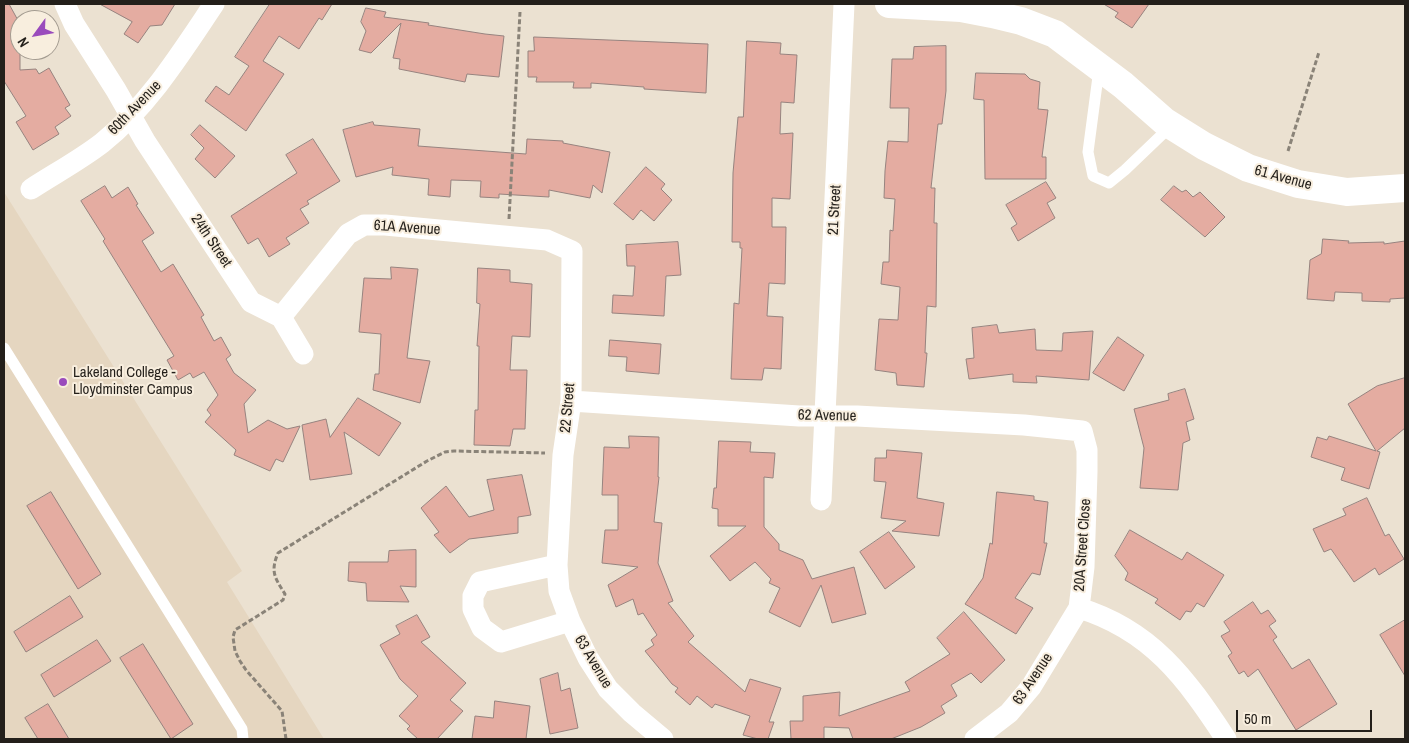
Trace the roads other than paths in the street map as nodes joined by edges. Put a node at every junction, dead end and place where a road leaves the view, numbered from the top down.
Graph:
1 (65, 4) edge
2 (214, 4) edge
3 (844, 4) edge
4 (889, 4) edge
5 (1099, 66) junction
6 (131, 115) junction
7 (1172, 125) junction
8 (1405, 188) edge
9 (31, 189) dead end
10 (572, 251) joint
11 (281, 317) junction
12 (4, 348) edge
13 (303, 354) dead end
14 (570, 401) junction
15 (825, 416) junction
16 (1082, 431) joint
17 (821, 500) dead end
18 (557, 565) junction
19 (1079, 608) junction
20 (570, 621) junction
21 (243, 739) edge
22 (663, 739) edge
23 (975, 739) edge
24 (1226, 739) edge

1 - 6 street, 24th Street
2 - 6 street, 60th Avenue
3 - 15 street, 21 Street
4 - 5 street, 61 Avenue
5 - 7 street, 61 Avenue
5 - 7 lane
6 - 9 street, 60th Avenue
6 - 11 street, 24th Street
7 - 8 street, 61 Avenue
10 - 11 street, 61A Avenue
10 - 14 street, 22 Street
11 - 13 street
12 - 21 lane
14 - 15 street, 62 Avenue
14 - 18 street, 22 Street
15 - 16 street, 62 Avenue
15 - 17 street, 21 Street
16 - 19 street, 20A Street Close
18 - 20 street, 63 Avenue
18 - 20 street
19 - 23 street, 63 Avenue
19 - 24 street, 20A Street Close
20 - 22 street, 63 Avenue

